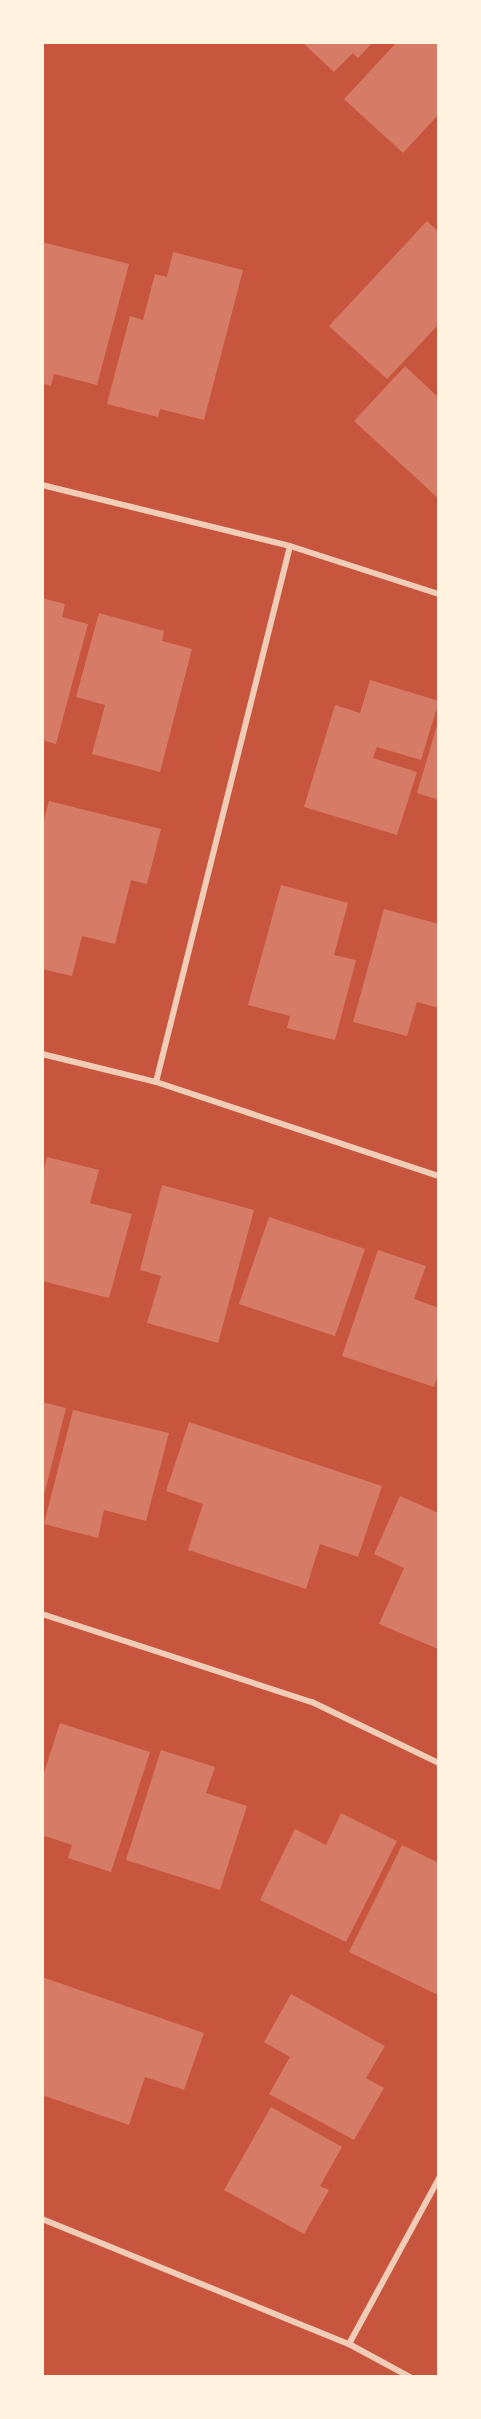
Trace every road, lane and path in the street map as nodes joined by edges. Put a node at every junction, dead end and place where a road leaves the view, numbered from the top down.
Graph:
1 (42, 485) edge
2 (290, 546) junction
3 (439, 594) edge
4 (42, 1054) edge
5 (156, 1082) junction
6 (439, 1176) edge
7 (42, 1614) edge
8 (439, 1763) edge
9 (439, 2178) edge
10 (42, 2219) edge
11 (349, 2344) junction
12 (410, 2377) edge

1 - 2 street
2 - 3 street
2 - 5 street
4 - 5 street
5 - 6 street
7 - 8 street
9 - 11 street
10 - 11 street
11 - 12 street

